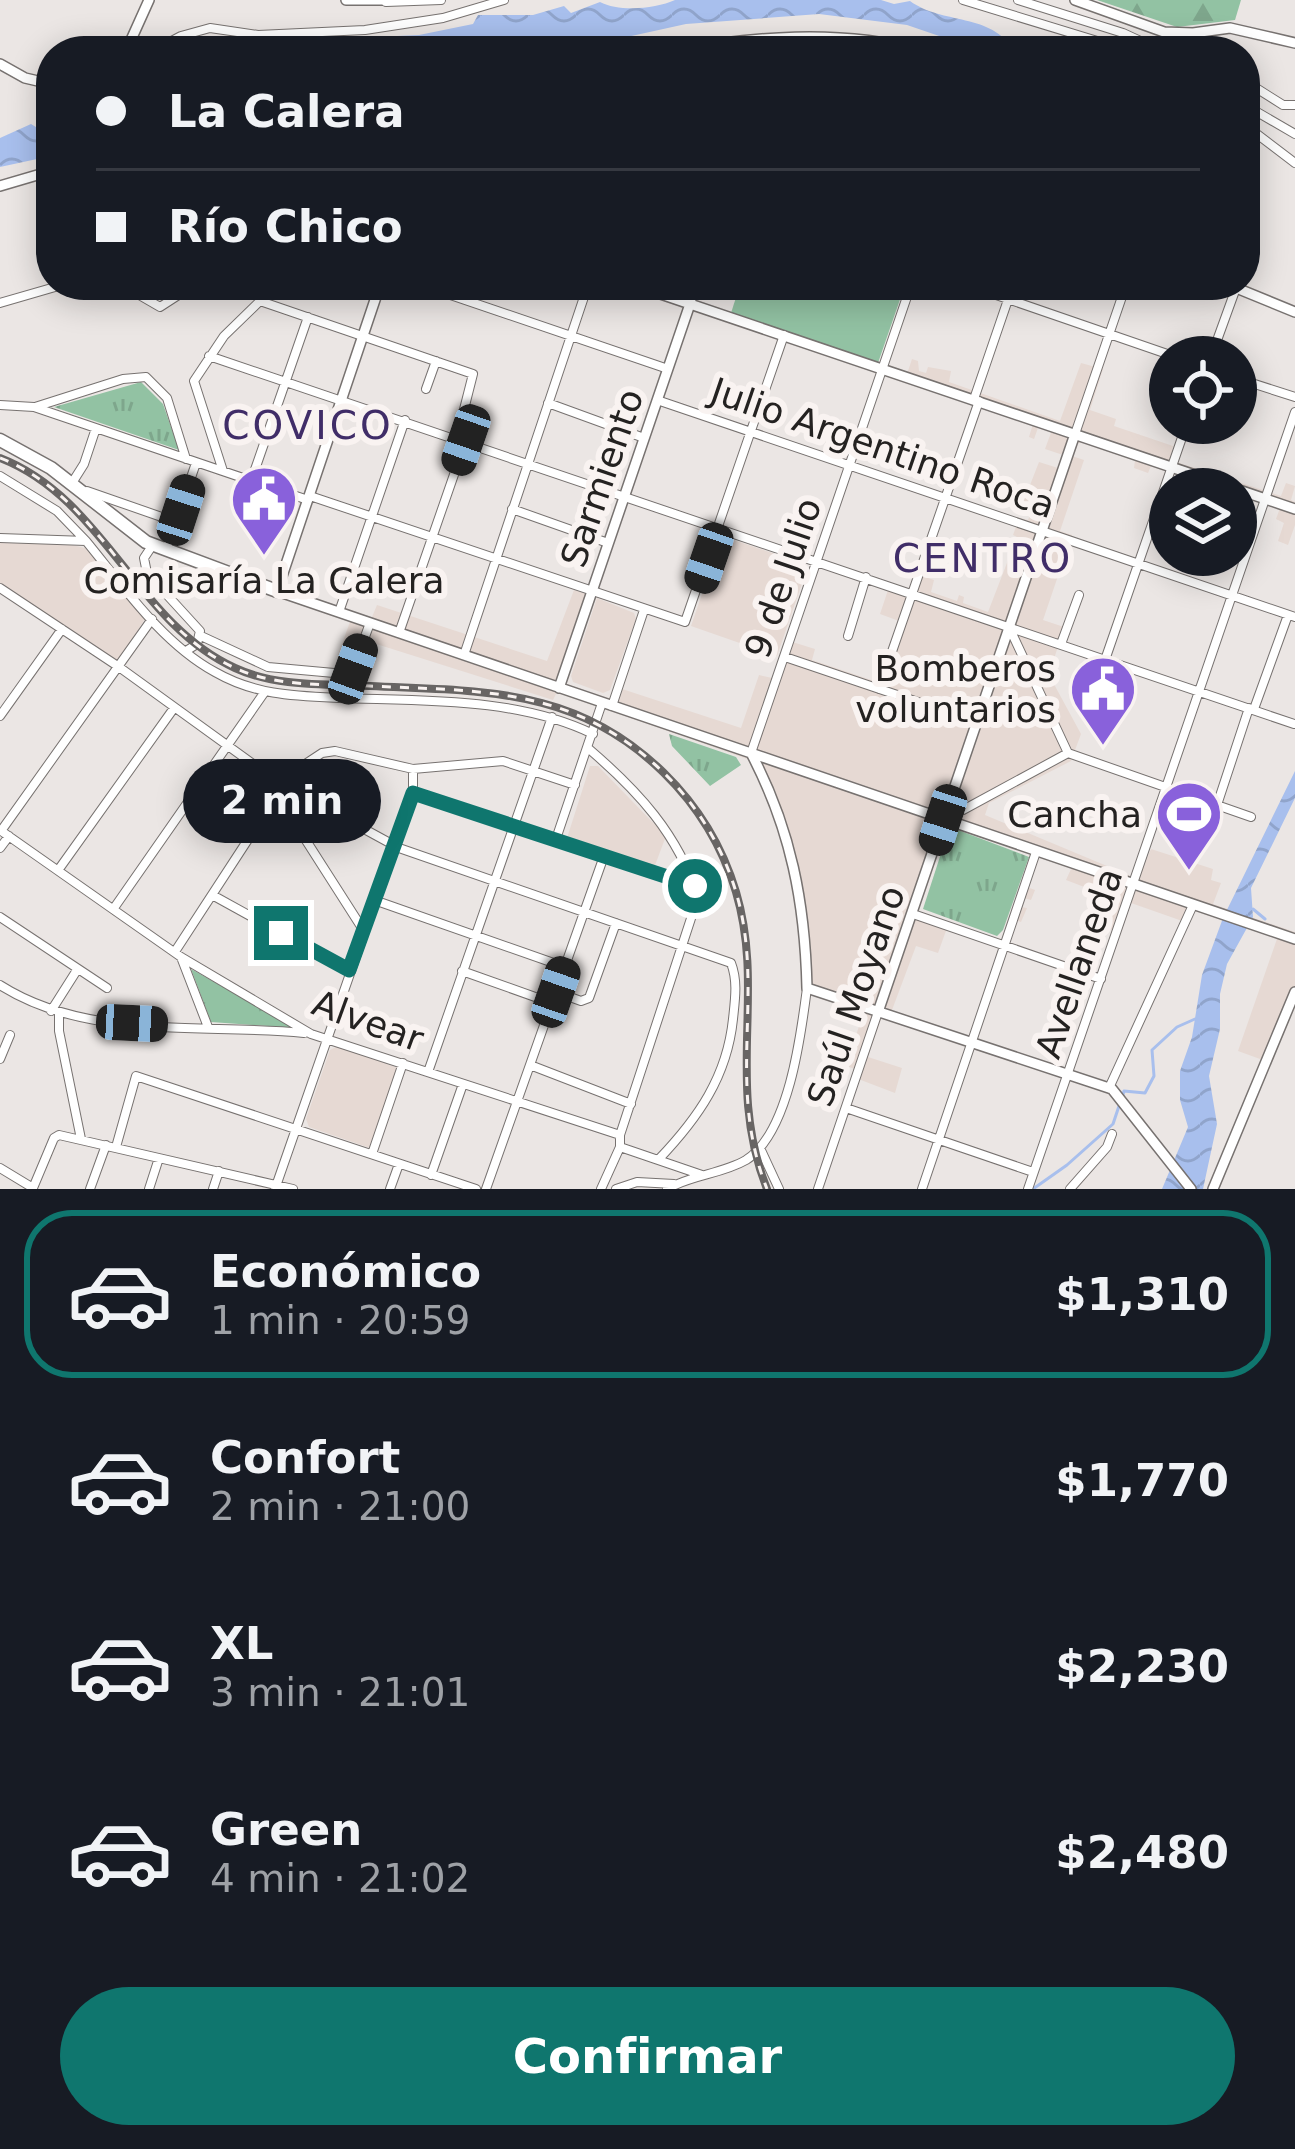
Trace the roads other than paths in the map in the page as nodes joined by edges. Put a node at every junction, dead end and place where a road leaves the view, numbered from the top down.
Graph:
1 (149, 0) edge
2 (346, 0) edge
3 (441, 0) edge
4 (504, 0) edge
5 (963, 0) edge
6 (1018, 0) edge
7 (1075, 0) edge
8 (388, 1) edge
9 (481, 2) edge
10 (133, 36) edge
11 (184, 36) edge
12 (1081, 36) edge
13 (1130, 36) edge
14 (1295, 43) edge
15 (0, 64) edge
16 (36, 81) edge
17 (1260, 91) edge
18 (1295, 104) edge
19 (1260, 114) edge
20 (1295, 134) edge
21 (1260, 136) edge
22 (1295, 163) edge
23 (36, 175) edge
24 (0, 186) edge
25 (36, 293) edge
26 (1260, 298) edge
27 (375, 300) edge
28 (465, 300) edge
29 (582, 300) edge
30 (678, 300) edge
31 (691, 300) edge
32 (906, 300) edge
33 (1008, 300) edge
34 (1011, 300) edge
35 (1121, 300) edge
36 (1228, 300) edge
37 (0, 303) edge
38 (690, 304) junction
39 (1295, 312) edge
40 (308, 316) junction
41 (1109, 333) junction
42 (784, 335) junction
43 (363, 336) junction
44 (569, 336) junction
45 (1217, 336) edge
46 (1149, 347) edge
47 (209, 356) junction
48 (436, 361) junction
49 (883, 368) junction
50 (668, 369) junction
51 (285, 382) junction
52 (1257, 385) edge
53 (426, 389) dead end
54 (1295, 397) edge
55 (342, 400) junction
56 (657, 400) junction
57 (977, 400) junction
58 (548, 403) junction
59 (0, 405) edge
60 (34, 407) junction
61 (1295, 412) edge
62 (405, 420) junction
63 (96, 428) junction
64 (752, 432) junction
65 (1075, 434) junction
66 (461, 438) junction
67 (644, 438) junction
68 (0, 440) edge
69 (1180, 444) edge
70 (191, 461) junction
71 (529, 463) junction
72 (850, 464) junction
73 (1172, 467) junction
74 (223, 471) junction
75 (0, 476) edge
76 (251, 481) junction
77 (74, 485) junction
78 (625, 495) junction
79 (946, 497) junction
80 (309, 498) junction
81 (1265, 499) junction
82 (106, 505) junction
83 (512, 509) junction
84 (1295, 509) edge
85 (372, 516) junction
86 (176, 522) junction
87 (719, 527) junction
88 (1042, 530) junction
89 (432, 537) junction
90 (0, 538) edge
91 (86, 541) junction
92 (608, 543) junction
93 (159, 548) junction
94 (496, 559) junction
95 (818, 561) junction
96 (1138, 562) junction
97 (866, 577) junction
98 (0, 588) edge
99 (277, 591) junction
100 (592, 592) junction
101 (913, 594) junction
102 (1078, 595) dead end
103 (1233, 595) junction
104 (644, 610) junction
105 (340, 612) junction
106 (1292, 616) edge
107 (152, 619) junction
108 (370, 622) junction
109 (1009, 627) junction
110 (62, 629) junction
111 (399, 633) junction
112 (201, 635) junction
113 (848, 636) dead end
114 (1060, 644) junction
115 (186, 651) junction
116 (464, 655) junction
117 (784, 657) junction
118 (1105, 660) junction
119 (119, 667) junction
120 (559, 688) junction
121 (0, 689) edge
122 (879, 689) junction
123 (1201, 692) junction
124 (264, 693) junction
125 (13, 698) junction
126 (607, 704) junction
127 (174, 708) junction
128 (1252, 709) junction
129 (0, 716) edge
130 (552, 717) junction
131 (976, 722) junction
132 (1294, 724) edge
133 (593, 734) junction
134 (227, 748) junction
135 (589, 749) junction
136 (752, 753) junction
137 (1068, 753) junction
138 (774, 761) junction
139 (531, 768) junction
140 (413, 769) junction
141 (761, 773) junction
142 (278, 782) junction
143 (575, 785) junction
144 (1167, 788) junction
145 (413, 793) junction
146 (278, 795) junction
147 (950, 801) junction
148 (1217, 805) junction
149 (963, 810) junction
150 (1251, 817) dead end
151 (943, 820) junction
152 (512, 824) junction
153 (962, 827) junction
154 (3, 833) edge
155 (556, 839) junction
156 (393, 844) junction
157 (0, 848) edge
158 (1036, 851) junction
159 (604, 856) junction
160 (59, 869) junction
161 (493, 880) junction
162 (1133, 884) junction
163 (695, 886) junction
164 (214, 896) junction
165 (374, 900) junction
166 (1193, 905) junction
167 (114, 908) junction
168 (584, 912) junction
169 (913, 914) junction
170 (0, 917) edge
171 (616, 923) junction
172 (363, 929) junction
173 (474, 936) junction
174 (1295, 939) edge
175 (1004, 945) junction
176 (685, 946) junction
177 (179, 954) junction
178 (565, 968) junction
179 (77, 970) junction
180 (349, 970) junction
181 (462, 971) junction
182 (1101, 979) junction
183 (0, 985) edge
184 (107, 988) dead end
185 (807, 988) junction
186 (556, 992) junction
187 (1295, 992) edge
188 (552, 1004) junction
189 (878, 1012) junction
190 (55, 1013) junction
191 (208, 1027) junction
192 (311, 1034) junction
193 (10, 1035) dead end
194 (326, 1038) junction
195 (970, 1043) junction
196 (0, 1059) edge
197 (403, 1064) junction
198 (530, 1065) junction
199 (428, 1072) junction
200 (1068, 1077) junction
201 (463, 1084) junction
202 (1114, 1091) junction
203 (518, 1102) junction
204 (631, 1104) junction
205 (846, 1108) junction
206 (296, 1128) junction
207 (1112, 1134) dead end
208 (620, 1136) junction
209 (81, 1139) junction
210 (939, 1139) junction
211 (111, 1146) junction
212 (620, 1147) junction
213 (760, 1148) junction
214 (372, 1154) junction
215 (159, 1158) junction
216 (659, 1159) junction
217 (399, 1165) junction
218 (0, 1168) edge
219 (219, 1171) junction
220 (1034, 1172) junction
221 (431, 1175) junction
222 (703, 1176) junction
223 (276, 1186) edge
224 (671, 1186) edge
225 (1028, 1187) edge
226 (34, 1189) edge
227 (90, 1189) edge
228 (149, 1189) edge
229 (213, 1189) edge
230 (293, 1189) edge
231 (390, 1189) edge
232 (476, 1189) edge
233 (486, 1189) edge
234 (601, 1189) edge
235 (616, 1189) edge
236 (779, 1189) edge
237 (818, 1189) edge
238 (922, 1189) edge
239 (1070, 1189) edge
240 (1191, 1189) edge
241 (1214, 1189) edge

1 - 10 street
2 - 8 street
3 - 8 street
4 - 9 street
5 - 12 street
6 - 13 street
7 - 14 street
9 - 11 street
15 - 16 street
17 - 18 street
19 - 20 street
21 - 22 street
23 - 24 street
25 - 37 street
26 - 39 street
27 - 43 street
28 - 44 street
29 - 44 street
30 - 38 street
31 - 38 street, Sarmiento
32 - 49 street, 9 de Julio
33 - 57 street
34 - 41 street
35 - 41 street
36 - 45 street
38 - 42 street
38 - 50 street, Sarmiento
40 - 43 street
40 - 47 street
40 - 51 street
41 - 46 street
41 - 65 street
42 - 49 street
42 - 64 street
43 - 48 street
43 - 55 street
44 - 50 street
44 - 58 street
47 - 51 street
47 - 74 street
48 - 53 street
48 - 66 street
49 - 57 street
49 - 72 street, 9 de Julio
50 - 56 street, Sarmiento
51 - 55 street
51 - 76 street
52 - 54 street
55 - 62 street
55 - 80 street
56 - 64 street, Julio Argentino Roca
56 - 67 street, Sarmiento
57 - 65 street
57 - 79 street
58 - 67 street
58 - 71 street
59 - 60 street
60 - 63 street
60 - 70 street
61 - 81 street, Avellaneda
62 - 66 street
62 - 85 street
63 - 70 street
63 - 77 street
64 - 72 street, Julio Argentino Roca
64 - 87 street
65 - 73 street
65 - 88 street, Saúl Moyano
66 - 71 street
66 - 89 street
67 - 78 street, Sarmiento
68 - 77 main road
69 - 73 street
70 - 74 street
70 - 86 street
71 - 78 street
71 - 83 street
72 - 79 street, Julio Argentino Roca
72 - 95 street, 9 de Julio
73 - 81 street
73 - 96 street
74 - 76 street
75 - 91 street
76 - 80 street
77 - 82 main road
78 - 87 street
78 - 92 street, Sarmiento
79 - 88 street, Julio Argentino Roca
79 - 101 street
80 - 85 street
80 - 99 street
81 - 84 street
81 - 103 street, Avellaneda
82 - 86 street
82 - 93 main road
83 - 92 street
83 - 94 street
85 - 89 street
85 - 105 street
86 - 93 street
87 - 95 street
87 - 104 street
88 - 96 street, Julio Argentino Roca
88 - 109 street, Saúl Moyano
89 - 94 street
89 - 111 street
90 - 91 street
91 - 107 street
92 - 100 street, Sarmiento
93 - 99 main road
93 - 112 street
94 - 100 street
94 - 116 street
95 - 97 street
95 - 117 street, 9 de Julio
96 - 103 street, Julio Argentino Roca
96 - 118 street
97 - 101 street
97 - 113 street
98 - 110 street
99 - 105 street
100 - 104 street
100 - 120 street, Sarmiento
101 - 109 street
101 - 122 street
102 - 114 street
103 - 106 street, Julio Argentino Roca
103 - 123 street, Avellaneda
104 - 126 street
105 - 108 street
106 - 128 street
107 - 115 street
107 - 119 street
108 - 111 street
108 - 112 street
109 - 114 street
109 - 131 street, Saúl Moyano
109 - 137 street
110 - 119 street
110 - 125 street
111 - 116 street
112 - 115 street
114 - 118 street
115 - 124 street
116 - 120 street
117 - 122 street
117 - 136 street, 9 de Julio
118 - 123 street
119 - 127 street
119 - 154 street
120 - 126 street
121 - 125 street
122 - 131 street
123 - 128 street
123 - 144 street, Avellaneda
124 - 130 street
124 - 134 street
125 - 129 street
126 - 133 street
126 - 136 street
127 - 134 street
127 - 160 street
128 - 132 street
128 - 148 street
130 - 133 street
130 - 139 street
131 - 147 street, Saúl Moyano
133 - 135 street
134 - 142 street
134 - 167 street
135 - 143 street
135 - 163 street
136 - 138 street
136 - 141 street
137 - 144 street
137 - 149 street
138 - 141 street
138 - 151 street
139 - 140 street
139 - 143 street
139 - 152 street
140 - 142 street
140 - 145 street
141 - 185 street
142 - 146 street
142 - 156 street
143 - 155 street
144 - 148 street
144 - 162 street, Avellaneda
145 - 152 street
145 - 156 street
146 - 164 street
146 - 172 street
147 - 149 street
147 - 151 street, Saúl Moyano
148 - 150 street
149 - 153 street
151 - 153 street
151 - 169 street, Saúl Moyano
152 - 155 street
152 - 161 street
153 - 158 street
154 - 157 street
154 - 160 street, Alvear
155 - 159 street
156 - 161 street
156 - 165 street
158 - 162 street
158 - 175 street
159 - 163 street
159 - 168 street
160 - 167 street, Alvear
161 - 168 street
161 - 173 street
162 - 166 street
162 - 182 street, Avellaneda
163 - 176 street
164 - 177 street
164 - 180 street
165 - 172 street
165 - 173 street
166 - 174 street
166 - 202 street
167 - 177 street, Alvear
168 - 171 street
168 - 178 street
169 - 175 street
169 - 189 street, Saúl Moyano
170 - 179 street
171 - 176 street
171 - 186 street
172 - 180 street
173 - 178 street
173 - 181 street
175 - 182 street
175 - 195 street
176 - 204 street
176 - 216 street
177 - 191 street
177 - 192 street, Alvear
178 - 186 street
179 - 184 street
179 - 190 street
180 - 194 street
181 - 188 street
181 - 199 street
182 - 200 street, Avellaneda
183 - 190 street
185 - 189 street
185 - 213 street
186 - 188 street
187 - 241 street
188 - 198 street
189 - 195 street
189 - 205 street, Saúl Moyano
190 - 191 street
190 - 209 street
191 - 192 street
192 - 194 street, Alvear
193 - 196 street
194 - 197 street, Alvear
194 - 206 street
195 - 200 street
195 - 210 street
197 - 199 street, Alvear
197 - 214 street
198 - 203 street
198 - 204 street
199 - 201 street, Alvear
200 - 202 street
200 - 220 street, Avellaneda
201 - 203 street, Alvear
201 - 221 street
202 - 240 street
203 - 208 street, Alvear
203 - 233 street
204 - 208 street
205 - 210 street
205 - 237 street, Saúl Moyano
206 - 211 street
206 - 214 street
206 - 223 street
207 - 239 street
208 - 212 street
209 - 211 street
209 - 226 street
210 - 220 street
210 - 238 street
211 - 215 street
211 - 227 street
212 - 216 street
212 - 234 street
213 - 222 street
213 - 236 street
214 - 217 street
215 - 219 street
215 - 228 street
216 - 222 street
217 - 221 street
217 - 231 street
218 - 226 street
219 - 223 street
219 - 229 street
220 - 225 street, Avellaneda
221 - 232 street
222 - 224 street
223 - 230 street
224 - 235 street

